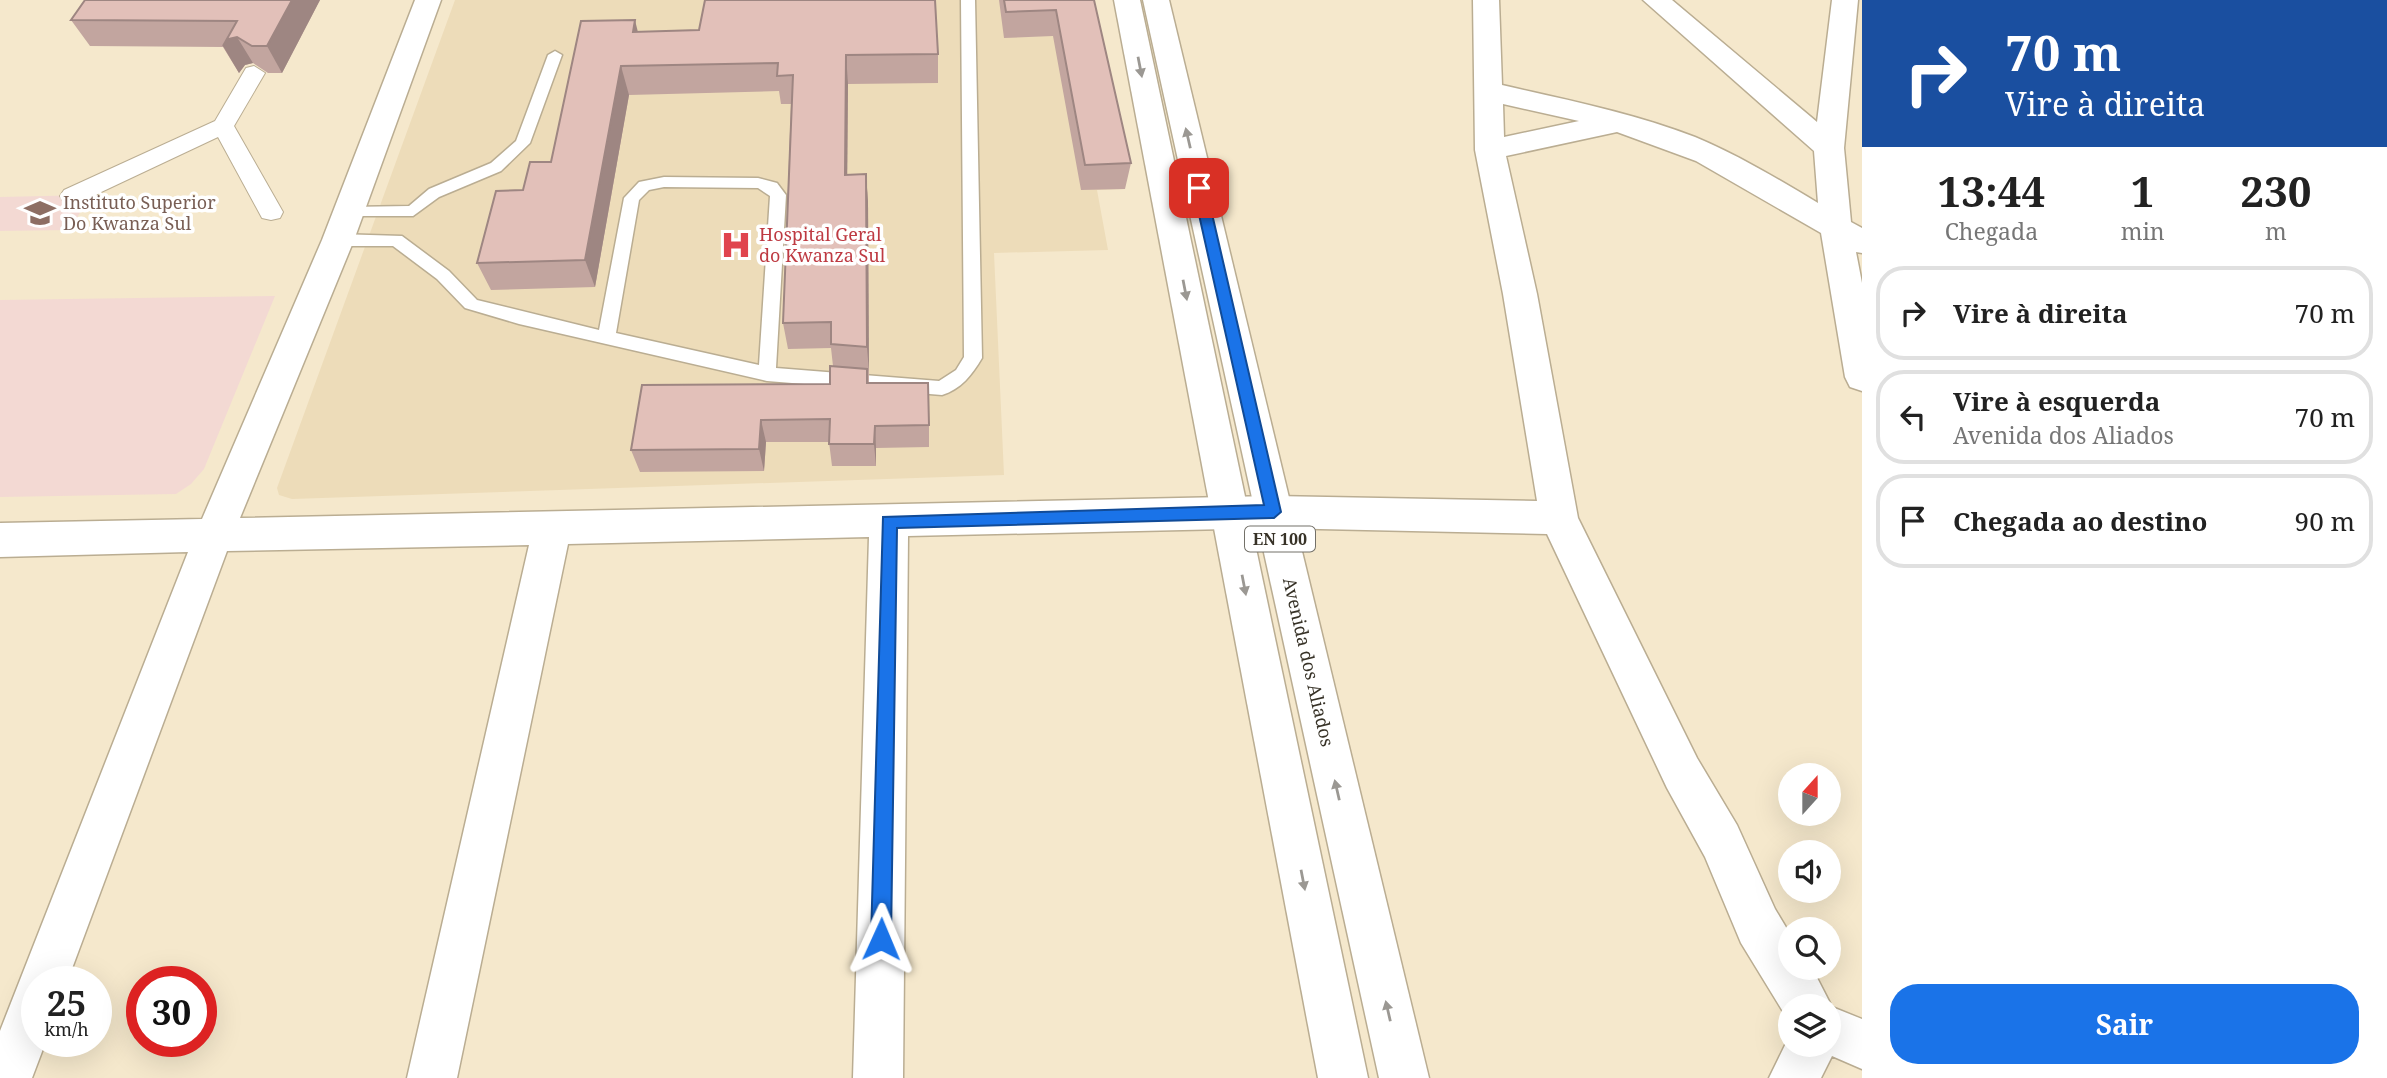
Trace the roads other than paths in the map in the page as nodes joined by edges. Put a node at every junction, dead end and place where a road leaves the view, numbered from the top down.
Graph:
1 (428, 0) edge
2 (968, 0) edge
3 (1127, 0) edge
4 (1156, 0) edge
5 (1486, 0) edge
6 (1656, 0) edge
7 (1844, 0) edge
8 (555, 55) dead end
9 (254, 73) edge
10 (1486, 91) junction
11 (1620, 122) junction
12 (223, 126) junction
13 (1829, 148) junction
14 (1490, 150) junction
15 (72, 195) dead end
16 (271, 212) dead end
17 (343, 226) junction
18 (1849, 235) edge
19 (606, 339) junction
20 (767, 374) junction
21 (1862, 377) edge
22 (1274, 512) junction
23 (1230, 514) junction
24 (1559, 518) junction
25 (889, 521) junction
26 (552, 528) junction
27 (214, 536) junction
28 (0, 540) edge
29 (49, 966) edge
30 (1800, 994) edge
31 (1841, 1035) edge
32 (21, 1040) edge
33 (1862, 1044) edge
34 (1805, 1057) edge
35 (6, 1078) edge
36 (432, 1078) edge
37 (878, 1078) edge
38 (1343, 1078) edge
39 (1404, 1078) edge
40 (1794, 1078) edge

1 - 17 street
2 - 20 lane
3 -> 23 street, EN 100
22 -> 4 street, Avenida dos Aliados / EN 100
5 - 10 street
6 - 13 street
7 - 13 street
8 - 17 lane
9 - 12 street
10 - 11 street
10 - 14 street
11 - 14 street
11 - 18 street
12 - 15 street
12 - 16 street
13 - 18 street
14 - 24 street
17 - 19 lane
17 - 27 street
18 - 21 street
19 - 20 lane
19 - 20 lane
22 - 23 street
22 - 24 street
39 -> 22 street, Avenida dos Aliados / EN 100
23 - 25 street
23 -> 38 street, EN 100
24 - 30 street
25 - 26 street
25 - 37 street
26 - 27 street
26 - 36 street
27 - 28 street
27 - 29 street
31 - 33 street
32 - 35 street
34 - 40 street

